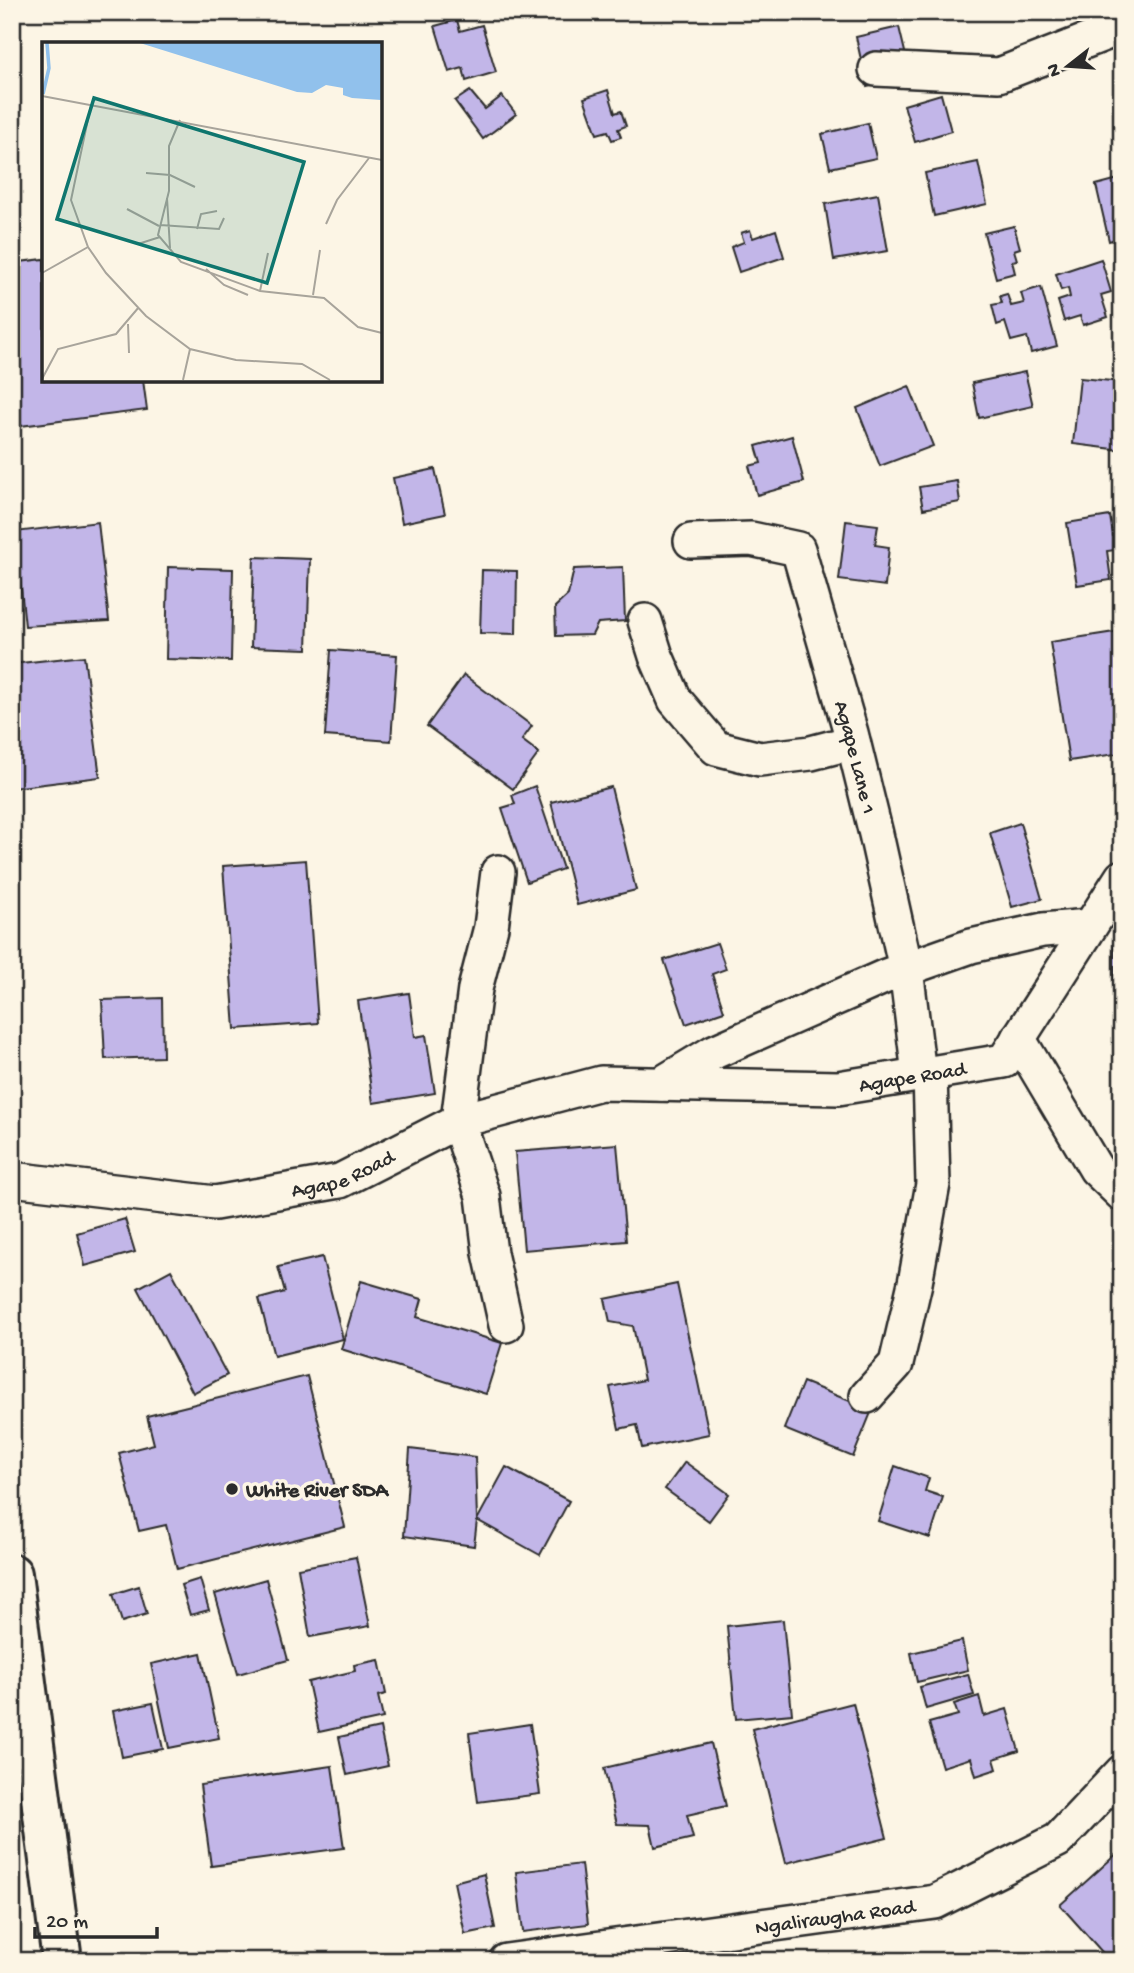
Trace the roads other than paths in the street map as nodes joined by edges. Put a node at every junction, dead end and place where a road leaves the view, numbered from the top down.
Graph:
1 (1122, 27) edge
2 (876, 69) dead end
3 (691, 541) dead end
4 (645, 621) dead end
5 (853, 742) junction
6 (498, 872) dead end
7 (1122, 877) edge
8 (1089, 926) junction
9 (906, 969) junction
10 (1018, 1038) junction
11 (924, 1074) junction
12 (660, 1084) junction
13 (458, 1121) junction
14 (12, 1179) edge
15 (1122, 1194) edge
16 (506, 1325) dead end
17 (867, 1396) dead end
18 (12, 1574) edge
19 (1122, 1772) edge
20 (62, 1961) edge
21 (506, 1961) edge

1 - 2 street
3 - 5 street, Agape Lane 1
4 - 5 street
5 - 9 street, Agape Lane 1
6 - 13 street
7 - 8 street, Agape Road
8 - 9 street
8 - 10 street, Agape Road
9 - 11 street, Agape Lane 1
9 - 12 street
10 - 11 street, Agape Road
10 - 15 street
11 - 12 street, Agape Road
11 - 17 street, Agape Lane 1
12 - 13 street, Agape Road
13 - 14 street, Agape Road
13 - 16 street
18 - 20 main road
19 - 21 street, Ngaliraugha Road

